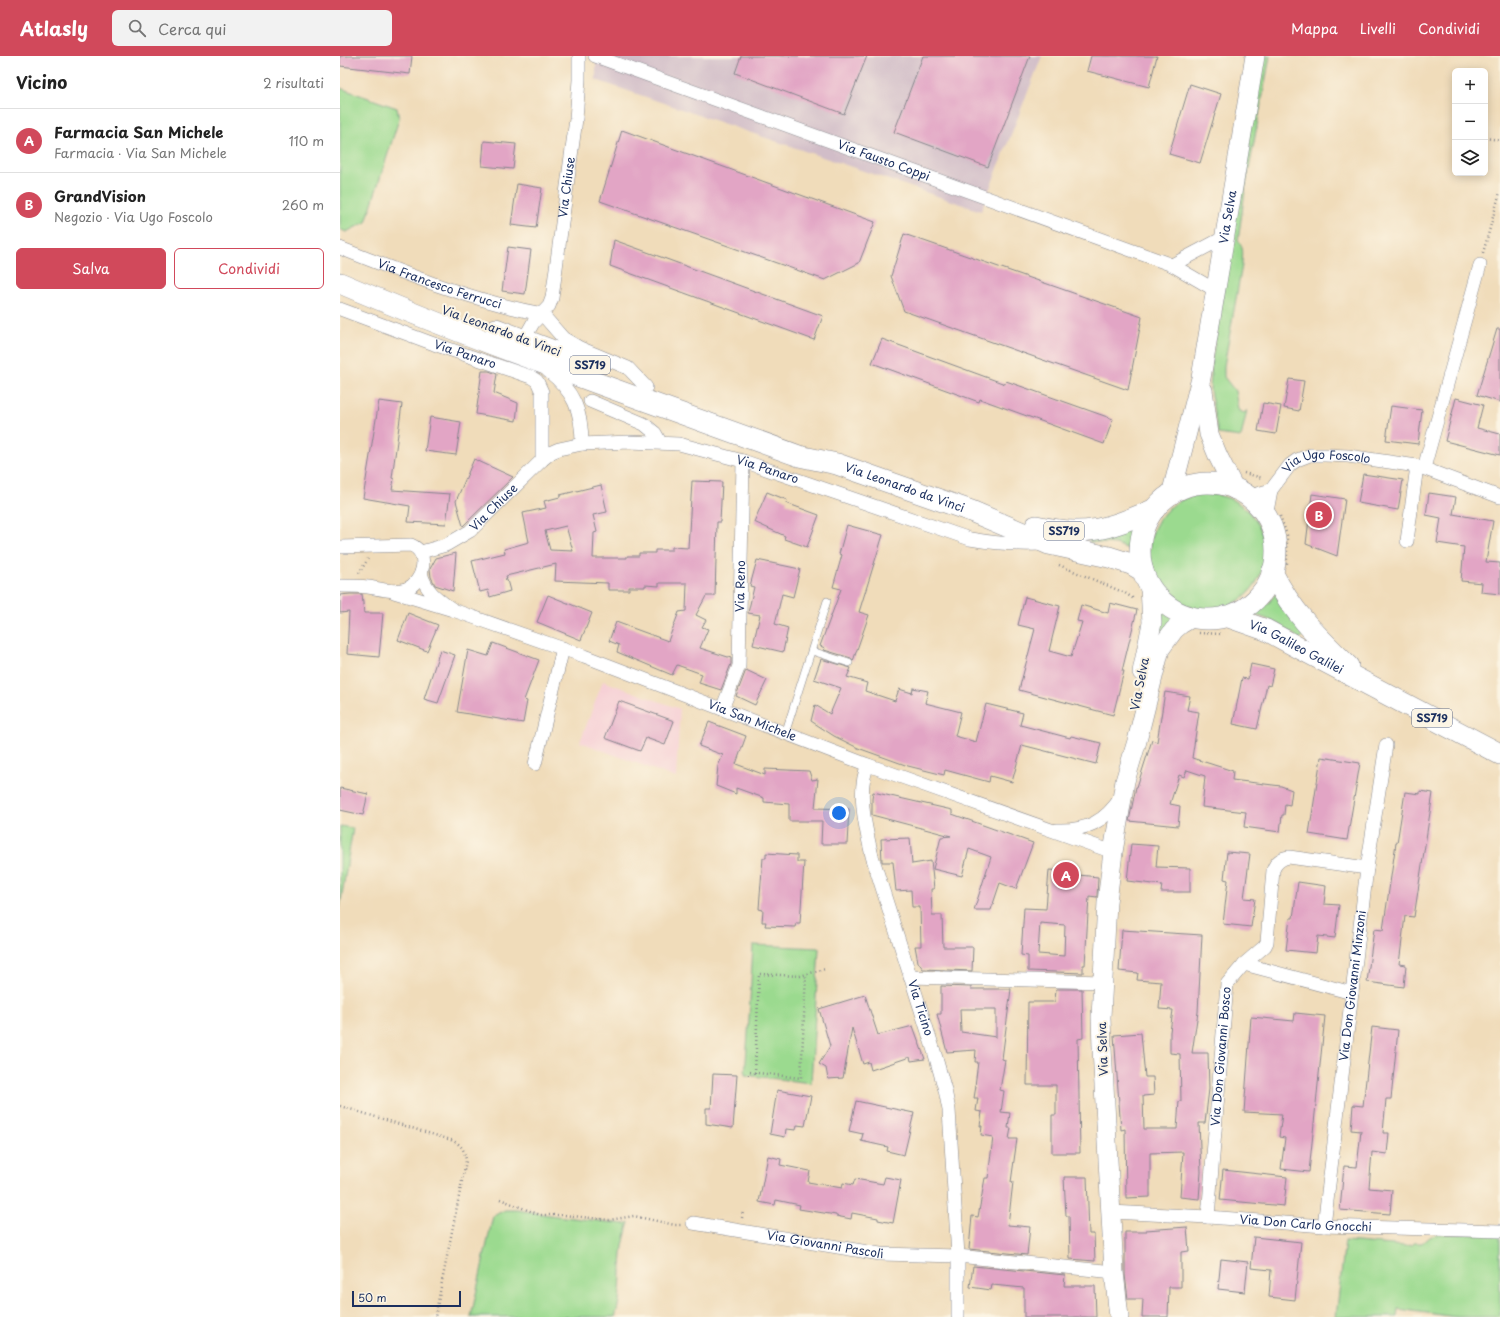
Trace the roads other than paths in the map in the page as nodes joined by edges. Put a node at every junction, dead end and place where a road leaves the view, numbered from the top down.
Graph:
1 (579, 56) edge
2 (595, 56) edge
3 (1254, 56) edge
4 (1223, 238) junction
5 (340, 248) edge
6 (1172, 265) junction
7 (1480, 265) road end
8 (340, 274) edge
9 (340, 283) edge
10 (1215, 290) junction
11 (340, 309) edge
12 (542, 314) junction
13 (524, 340) junction
14 (533, 359) junction
15 (1201, 378) junction
16 (646, 387) junction
17 (590, 401) dead end
18 (660, 442) junction
19 (582, 444) junction
20 (542, 460) junction
21 (743, 461) junction
22 (838, 464) junction
23 (1420, 467) junction
24 (1271, 490) junction
25 (1242, 493) junction
26 (1171, 495) junction
27 (1500, 497) edge
28 (1155, 509) junction
29 (971, 511) junction
30 (1273, 515) junction
31 (1407, 541) dead end
32 (1049, 544) junction
33 (340, 547) edge
34 (421, 552) junction
35 (1280, 571) junction
36 (422, 573) junction
37 (340, 586) edge
38 (1143, 586) junction
39 (387, 590) junction
40 (827, 601) dead end
41 (454, 610) junction
42 (1193, 625) junction
43 (1225, 626) junction
44 (563, 648) junction
45 (812, 651) junction
46 (849, 663) dead end
47 (1365, 682) junction
48 (722, 709) junction
49 (785, 734) junction
50 (1386, 745) dead end
51 (1500, 754) edge
52 (535, 764) dead end
53 (868, 765) junction
54 (1124, 788) junction
55 (1052, 830) junction
56 (1113, 852) junction
57 (1367, 868) junction
58 (1244, 964) junction
59 (910, 977) junction
60 (1103, 982) junction
61 (1352, 993) junction
62 (1111, 1212) junction
63 (1208, 1218) junction
64 (693, 1223) road end
65 (1324, 1226) junction
66 (1500, 1231) edge
67 (958, 1256) junction
68 (1114, 1272) junction
69 (958, 1317) edge
70 (1119, 1317) edge

1 - 12 street, Via Chiuse
2 - 6 street, Via Fausto Coppi
3 - 4 main road, Via Selva
4 - 6 street
4 - 10 main road, Via Selva
5 - 12 street, Via Francesco Ferrucci
6 - 10 street, Via Fausto Coppi
7 - 23 street
8 - 13 main road, Via Leonardo da Vinci / SS719
9 - 14 main road, Via Leonardo da Vinci / SS719
10 - 15 main road, Via Selva
11 - 20 street, Via Panaro
12 - 13 street, Via Chiuse
12 - 16 street
13 - 16 main road, Via Leonardo da Vinci / SS719
14 - 19 street
14 - 22 main road, Via Leonardo da Vinci / SS719
15 - 25 main road, Via Selva
15 - 26 main road, Via Selva
16 - 22 main road, Via Leonardo da Vinci / SS719
17 - 18 street
18 - 19 street, Via Panaro
18 - 21 street, Via Panaro
19 - 20 street, Via Chiuse
20 - 34 street, Via Chiuse
21 - 32 street, Via Panaro
21 - 48 street, Via Reno
22 - 29 main road, Via Leonardo da Vinci / SS719
23 - 24 street, Via Ugo Foscolo
23 - 27 street, Via Ugo Foscolo
23 - 31 street
24 - 25 street, Via Ugo Foscolo
24 - 30 street
25 - 26 main road
25 - 30 main road
26 - 28 main road
28 - 29 main road, Via Leonardo da Vinci / SS719
28 - 38 main road
29 - 32 main road, Via Leonardo da Vinci / SS719
30 - 35 main road
32 - 38 main road, Via Leonardo da Vinci / SS719
33 - 34 street
34 - 36 street
35 - 43 main road
35 - 47 main road, Via Galileo Galilei / SS719
36 - 39 street
36 - 41 street, Via San Michele
37 - 39 street
38 - 42 main road
38 - 54 main road, Via Selva
39 - 41 street, Via San Michele
40 - 45 lane
41 - 44 street, Via San Michele
42 - 43 main road
42 - 54 main road, Via Selva
43 - 47 main road, Via Galileo Galilei / SS719
44 - 48 street, Via San Michele
44 - 52 street
45 - 46 lane
45 - 49 lane
47 - 51 main road, Via Galileo Galilei / SS719
48 - 49 street, Via San Michele
49 - 53 street, Via San Michele
50 - 57 street, Via Don Giovanni Minzoni
53 - 55 street, Via San Michele
53 - 59 street, Via Ticino
54 - 55 street, Via San Michele
54 - 56 main road, Via Selva
55 - 56 street, Via San Michele
56 - 60 main road, Via Selva
57 - 58 street, Via Don Giovanni Bosco
57 - 61 street, Via Don Giovanni Minzoni
58 - 61 street
58 - 63 street, Via Don Giovanni Bosco
59 - 60 street
59 - 67 street, Via Ticino
60 - 62 main road, Via Selva
61 - 65 street, Via Don Giovanni Minzoni
62 - 63 street, Via Don Carlo Gnocchi
62 - 68 main road, Via Selva
63 - 65 street, Via Don Carlo Gnocchi
64 - 67 street, Via Giovanni Pascoli
65 - 66 street, Via Don Carlo Gnocchi
67 - 68 street
67 - 69 street, Via Ticino
68 - 70 main road, Via Selva

